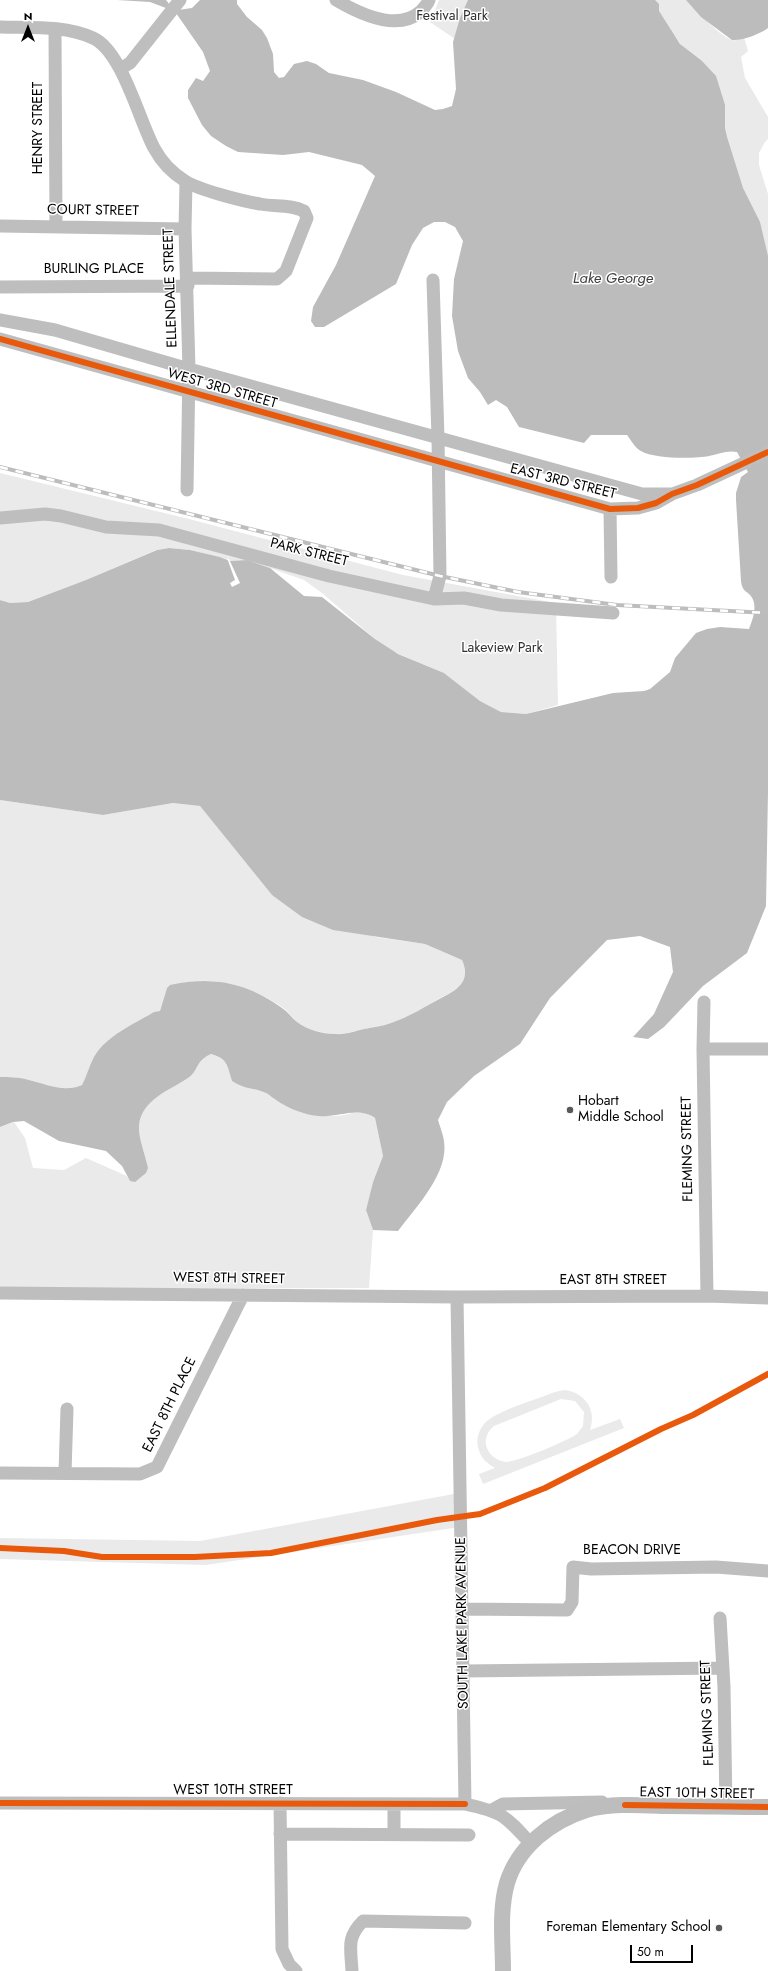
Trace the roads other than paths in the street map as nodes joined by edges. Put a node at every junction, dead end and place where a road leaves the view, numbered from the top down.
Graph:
1 (180, 0) edge
2 (336, 0) edge
3 (429, 0) edge
4 (0, 27) edge
5 (55, 29) junction
6 (120, 69) junction
7 (186, 182) junction
8 (0, 226) edge
9 (56, 227) junction
10 (185, 229) junction
11 (433, 280) dead end
12 (188, 282) junction
13 (0, 287) edge
14 (0, 320) edge
15 (0, 339) edge
16 (189, 369) junction
17 (189, 392) junction
18 (438, 438) junction
19 (768, 452) edge
20 (438, 462) junction
21 (187, 490) dead end
22 (672, 494) junction
23 (610, 509) junction
24 (0, 518) edge
25 (612, 577) dead end
26 (434, 598) junction
27 (613, 613) dead end
28 (704, 1002) dead end
29 (703, 1049) junction
30 (768, 1049) edge
31 (0, 1293) edge
32 (242, 1295) junction
33 (706, 1296) junction
34 (457, 1297) junction
35 (768, 1298) edge
36 (67, 1409) dead end
37 (0, 1473) edge
38 (65, 1473) junction
39 (768, 1571) edge
40 (463, 1609) junction
41 (720, 1618) dead end
42 (723, 1668) junction
43 (464, 1671) junction
44 (0, 1803) edge
45 (280, 1803) junction
46 (394, 1804) junction
47 (465, 1804) junction
48 (625, 1805) junction
49 (726, 1807) junction
50 (768, 1807) edge
51 (492, 1810) junction
52 (280, 1834) junction
53 (394, 1834) junction
54 (469, 1835) dead end
55 (530, 1843) junction
56 (465, 1923) dead end
57 (296, 1971) edge
58 (352, 1971) edge
59 (503, 1971) edge

1 - 6 street
2 - 3 street
4 - 5 street
5 - 6 street
5 - 9 street, HENRY STREET
6 - 7 street
7 - 10 street, ELLENDALE STREET
7 - 12 street, BURLING PLACE
8 - 9 street, COURT STREET
9 - 10 street, COURT STREET
10 - 12 street, ELLENDALE STREET
11 - 18 street
12 - 13 street, BURLING PLACE
12 - 16 street, ELLENDALE STREET
14 - 16 street, WEST 3RD STREET
15 - 17 street, WEST 3RD STREET
16 - 17 street, ELLENDALE STREET
16 - 18 street, WEST 3RD STREET
17 - 20 street, WEST 3RD STREET
17 - 21 street, ELLENDALE STREET
18 - 20 street
18 - 22 street, EAST 3RD STREET
19 - 22 street, EAST 3RD STREET
20 - 23 street, EAST 3RD STREET
20 - 26 street
22 - 23 street, EAST 3RD STREET
23 - 25 street
24 - 26 street, PARK STREET
26 - 27 street, PARK STREET
28 - 29 street, FLEMING STREET
29 - 30 street
29 - 33 street, FLEMING STREET
31 - 32 street, WEST 8TH STREET
32 - 34 street, WEST 8TH STREET
32 - 38 street, EAST 8TH PLACE
33 - 34 street, EAST 8TH STREET
33 - 35 street, EAST 8TH STREET
34 - 40 street, SOUTH LAKE PARK AVENUE
36 - 38 street
37 - 38 street, EAST 8TH PLACE
39 - 40 street, BEACON DRIVE
40 - 43 street, SOUTH LAKE PARK AVENUE
41 - 42 street, FLEMING STREET
42 - 43 street
42 - 49 street, FLEMING STREET
43 - 47 street, SOUTH LAKE PARK AVENUE
44 - 45 street, WEST 10TH STREET
45 - 46 street, WEST 10TH STREET
45 - 52 street
46 - 47 street, WEST 10TH STREET
46 - 53 street
47 - 51 street
48 - 49 main road, EAST 10TH STREET
48 - 51 street, EAST 10TH STREET
48 - 55 main road, EAST 10TH STREET
49 - 50 main road, EAST 10TH STREET
51 - 55 street
52 - 53 street
52 - 57 street
53 - 54 street
55 - 59 main road
56 - 58 street

